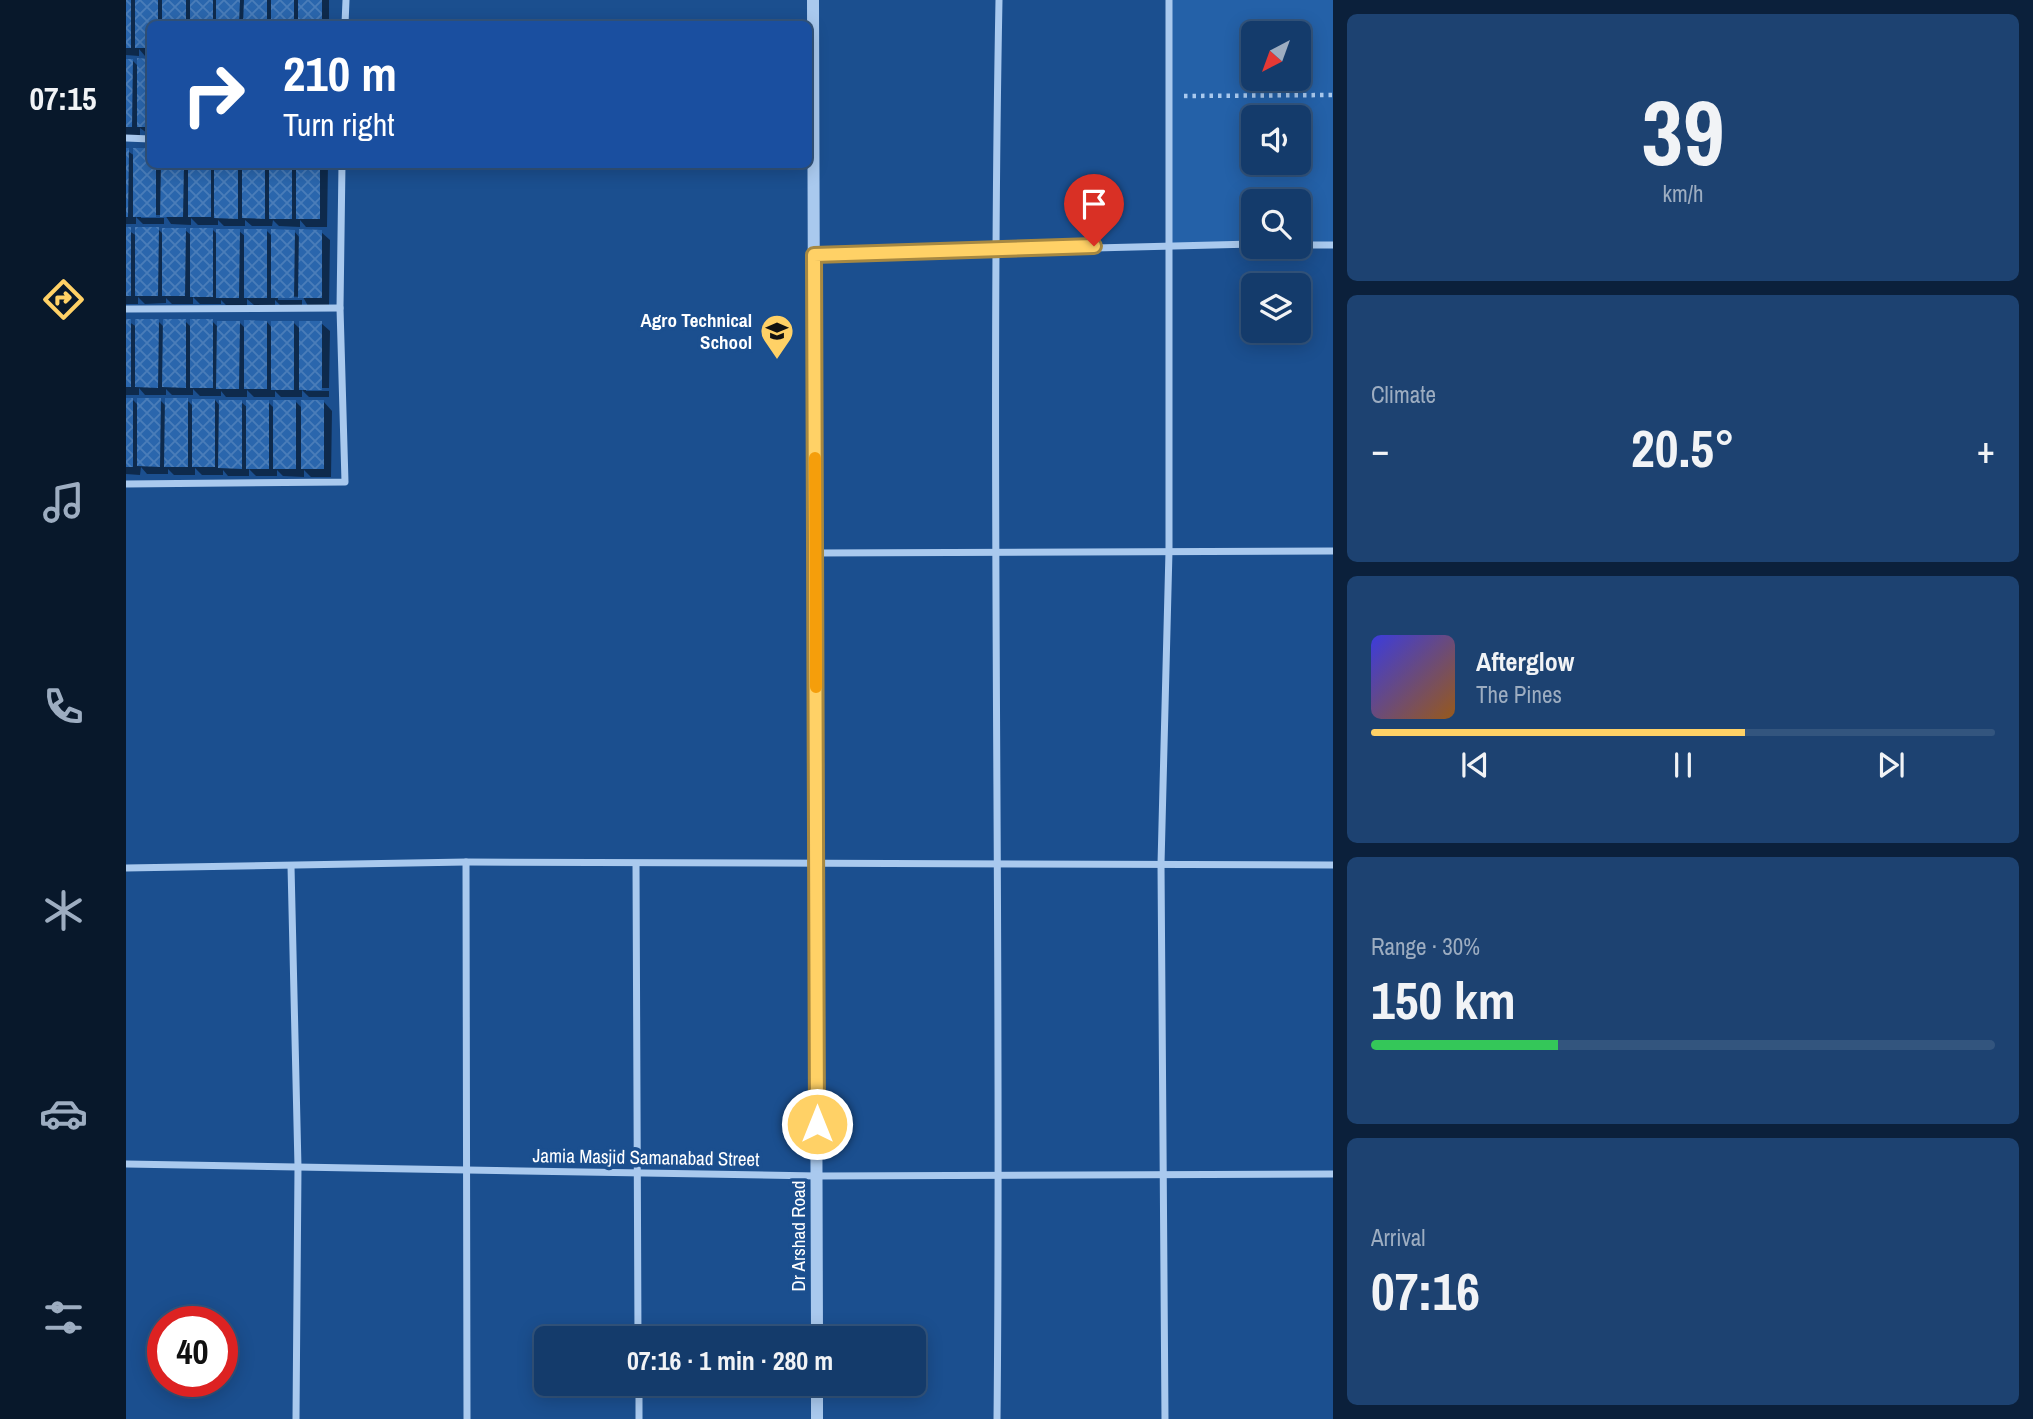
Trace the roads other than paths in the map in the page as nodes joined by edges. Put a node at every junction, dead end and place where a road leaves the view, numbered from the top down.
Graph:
1 (346, 0) edge
2 (813, 0) edge
3 (999, 0) edge
4 (1169, 0) edge
5 (345, 21) edge
6 (126, 138) edge
7 (147, 139) edge
8 (342, 168) edge
9 (1169, 244) junction
10 (1241, 244) edge
11 (1311, 245) edge
12 (1333, 245) edge
13 (994, 250) junction
14 (814, 255) junction
15 (340, 308) junction
16 (126, 309) edge
17 (126, 484) edge
18 (1169, 551) junction
19 (1333, 551) edge
20 (997, 552) junction
21 (815, 553) junction
22 (467, 862) junction
23 (817, 862) junction
24 (996, 863) junction
25 (636, 864) junction
26 (1161, 864) junction
27 (1333, 865) edge
28 (291, 866) junction
29 (126, 868) edge
30 (126, 1164) edge
31 (298, 1167) junction
32 (466, 1170) junction
33 (636, 1173) junction
34 (1333, 1174) edge
35 (1000, 1175) junction
36 (1164, 1175) junction
37 (817, 1176) junction
38 (638, 1326) edge
39 (817, 1326) edge
40 (639, 1396) edge
41 (817, 1396) edge
42 (296, 1419) edge
43 (467, 1419) edge
44 (639, 1419) edge
45 (817, 1419) edge
46 (997, 1419) edge
47 (1165, 1419) edge

1 - 5 street
2 - 14 street, Dr Arshad Road
3 - 13 street
4 - 9 street
6 - 7 street
8 - 15 street
9 - 10 street
9 - 13 street
9 - 18 street
11 - 12 street
13 - 14 street
13 - 20 street
14 - 21 street, Dr Arshad Road
15 - 16 street
15 - 17 street
18 - 19 street
18 - 20 street
18 - 26 street
20 - 21 street
20 - 24 street
21 - 23 street, Dr Arshad Road
22 - 25 street
22 - 28 street
22 - 32 street
23 - 24 street
23 - 25 street
23 - 37 street, Dr Arshad Road
24 - 26 street
24 - 35 street
25 - 33 street
26 - 27 street
26 - 36 street
28 - 29 street
28 - 31 street
30 - 31 street, Jamia Masjid Samanabad Street
31 - 32 street, Jamia Masjid Samanabad Street
31 - 42 street
32 - 33 street, Jamia Masjid Samanabad Street
32 - 43 street
33 - 37 street, Jamia Masjid Samanabad Street
33 - 38 street
34 - 36 street, Jamia Masjid Samanabad Street
35 - 36 street, Jamia Masjid Samanabad Street
35 - 37 street, Jamia Masjid Samanabad Street
35 - 46 street
36 - 47 street
37 - 39 street, Dr Arshad Road
40 - 44 street
41 - 45 street

